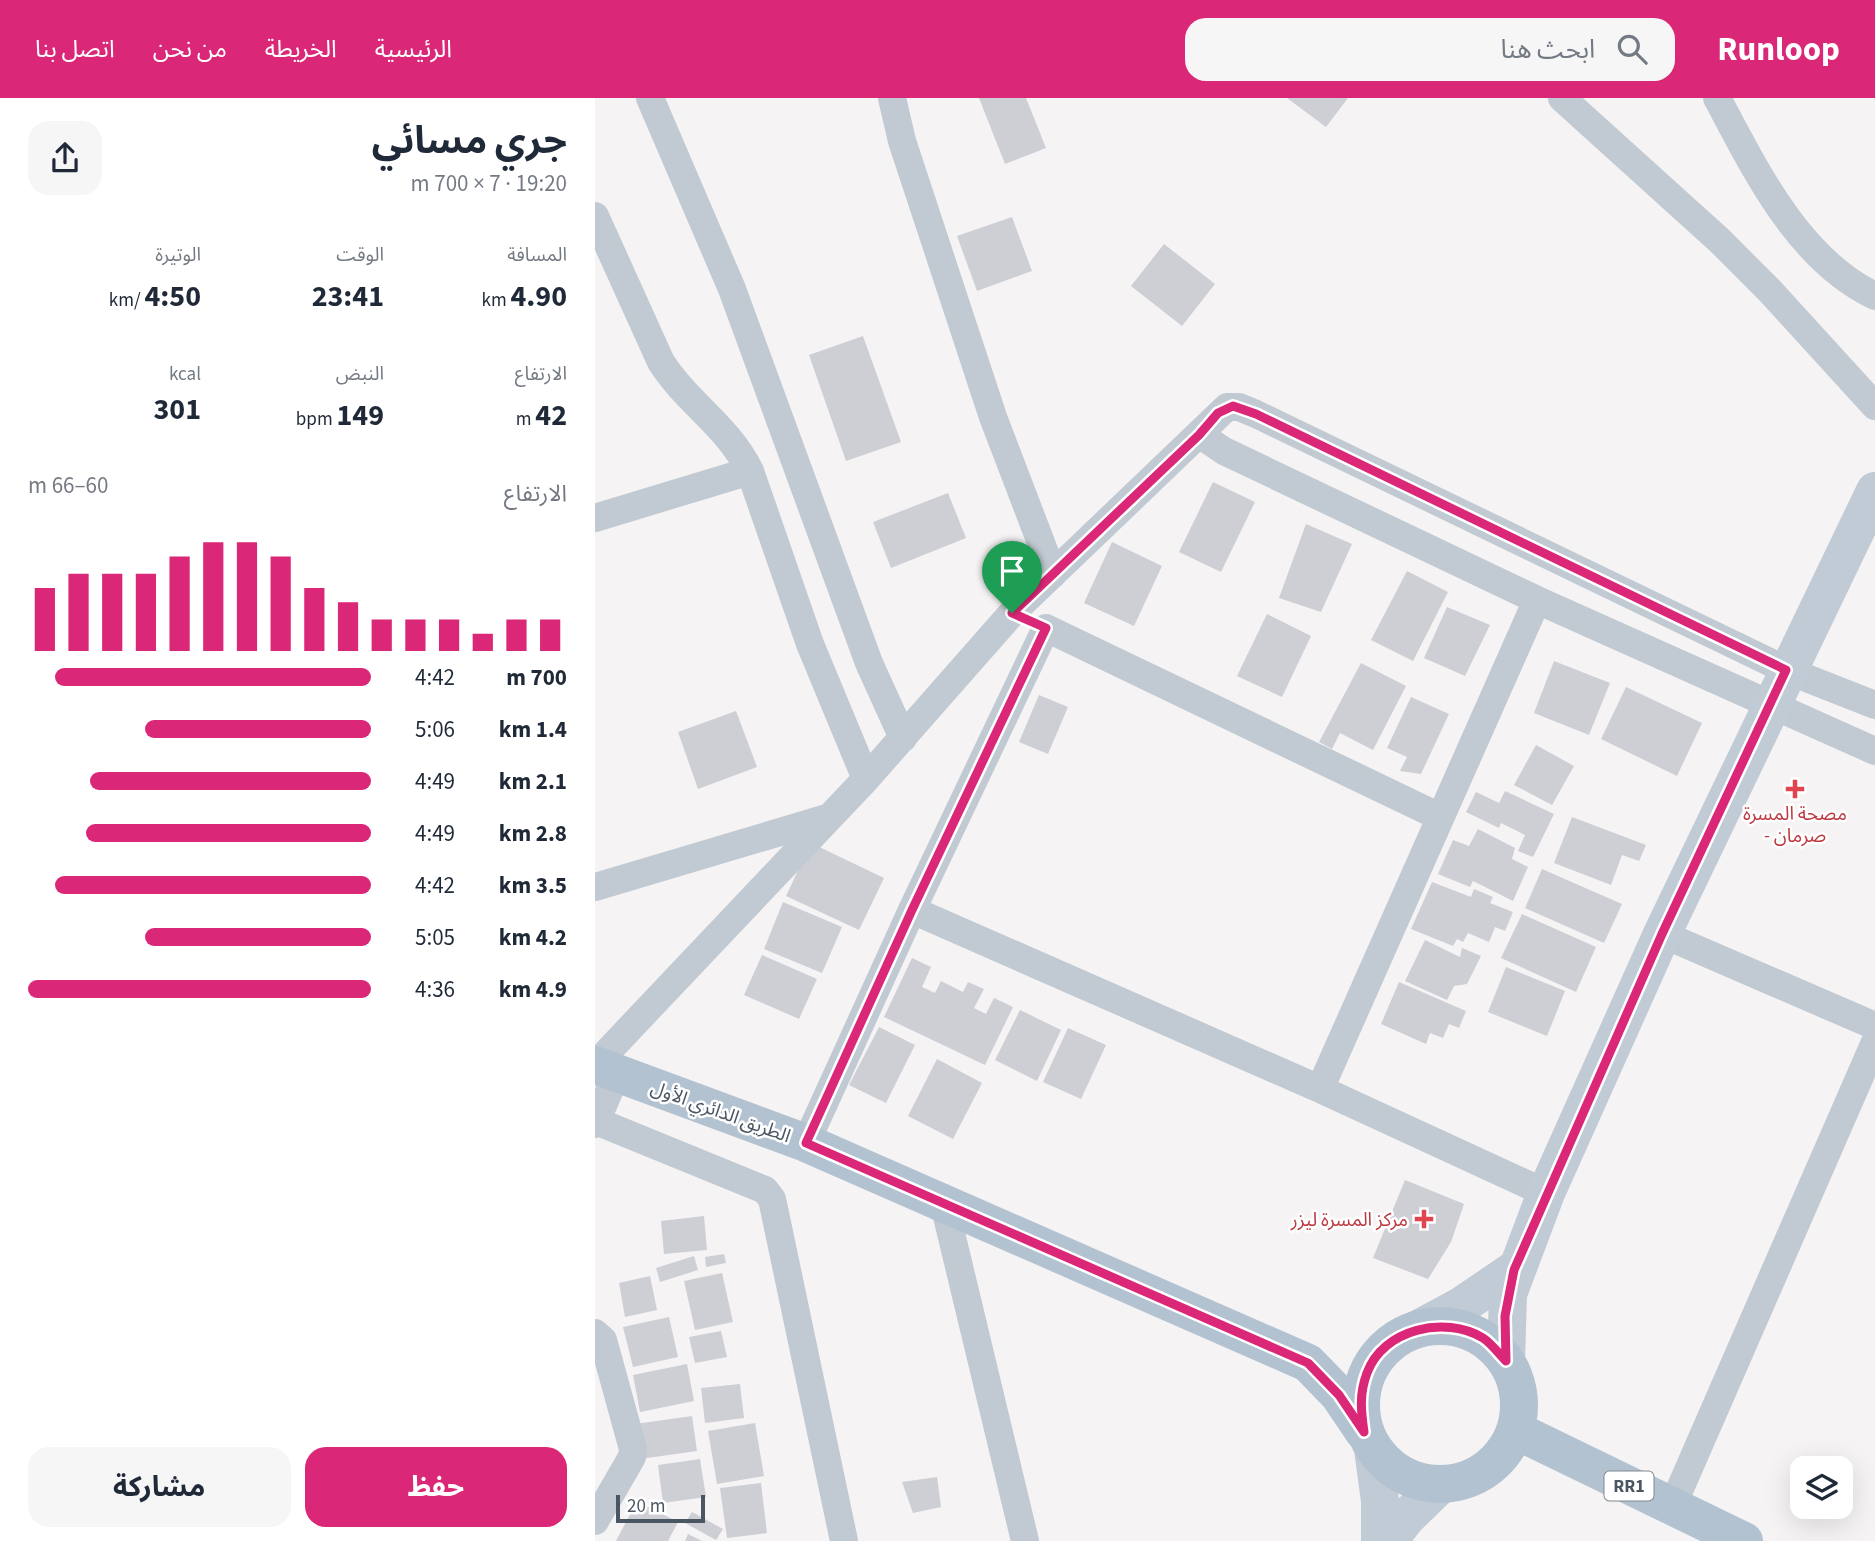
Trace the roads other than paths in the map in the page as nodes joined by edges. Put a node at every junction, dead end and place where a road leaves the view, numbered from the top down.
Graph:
1 (650, 98) edge
2 (892, 98) edge
3 (1562, 98) edge
4 (1717, 98) edge
5 (595, 216) edge
6 (1875, 296) edge
7 (1875, 406) edge
8 (1199, 435) junction
9 (750, 471) junction
10 (1875, 491) edge
11 (595, 518) edge
12 (1053, 574) junction
13 (1537, 600) junction
14 (1012, 613) junction
15 (1046, 628) junction
16 (1786, 670) junction
17 (1770, 705) junction
18 (1875, 705) edge
19 (904, 738) junction
20 (1875, 751) edge
21 (866, 779) junction
22 (1438, 816) junction
23 (830, 817) junction
24 (595, 887) edge
25 (912, 910) junction
26 (1662, 934) junction
27 (1875, 1026) edge
28 (1875, 1042) edge
29 (606, 1069) edge
30 (1320, 1089) junction
31 (596, 1123) edge
32 (806, 1143) junction
33 (1546, 1193) junction
34 (944, 1204) junction
35 (1514, 1270) junction
36 (1420, 1328) junction
37 (595, 1333) edge
38 (1386, 1346) junction
39 (1506, 1361) junction
40 (1308, 1363) junction
41 (1515, 1430) junction
42 (1368, 1441) junction
43 (1440, 1485) junction
44 (1672, 1507) junction
45 (595, 1521) edge
46 (844, 1541) edge
47 (1025, 1541) edge
48 (1380, 1541) edge
49 (1388, 1541) edge
50 (1744, 1541) edge

1 - 19 street
2 - 12 street
3 - 7 street
4 - 6 street
5 - 9 street
8 - 12 street
8 - 13 street
8 - 16 street
9 - 11 street
9 - 21 street
10 - 16 street
12 - 14 street
13 - 17 street
13 - 22 street
14 - 15 street
14 - 19 street
15 - 22 street
15 - 25 street
16 - 17 street
16 - 18 street
17 - 20 street
17 - 26 street
19 - 21 street
21 - 23 street
22 - 30 street
23 - 24 street
23 - 29 street
25 - 30 street
25 - 32 street
26 - 27 street
26 - 33 street
28 - 44 street
29 - 31 street
29 - 32 main road, الطريق الدائري الأول
30 - 33 street
31 - 46 street
32 - 34 main road, الطريق الدائري الأول
33 - 35 street
34 - 40 main road, الطريق الدائري الأول
34 - 47 street
35 - 36 street
35 - 39 street
36 - 38 main road
36 - 39 main road
37 - 45 street
38 - 40 main road
38 - 42 main road
39 - 41 main road
40 - 42 main road
41 - 43 main road
41 - 44 main road, RR1
42 - 43 main road
42 - 48 street
43 - 49 street
44 - 50 main road, RR1

